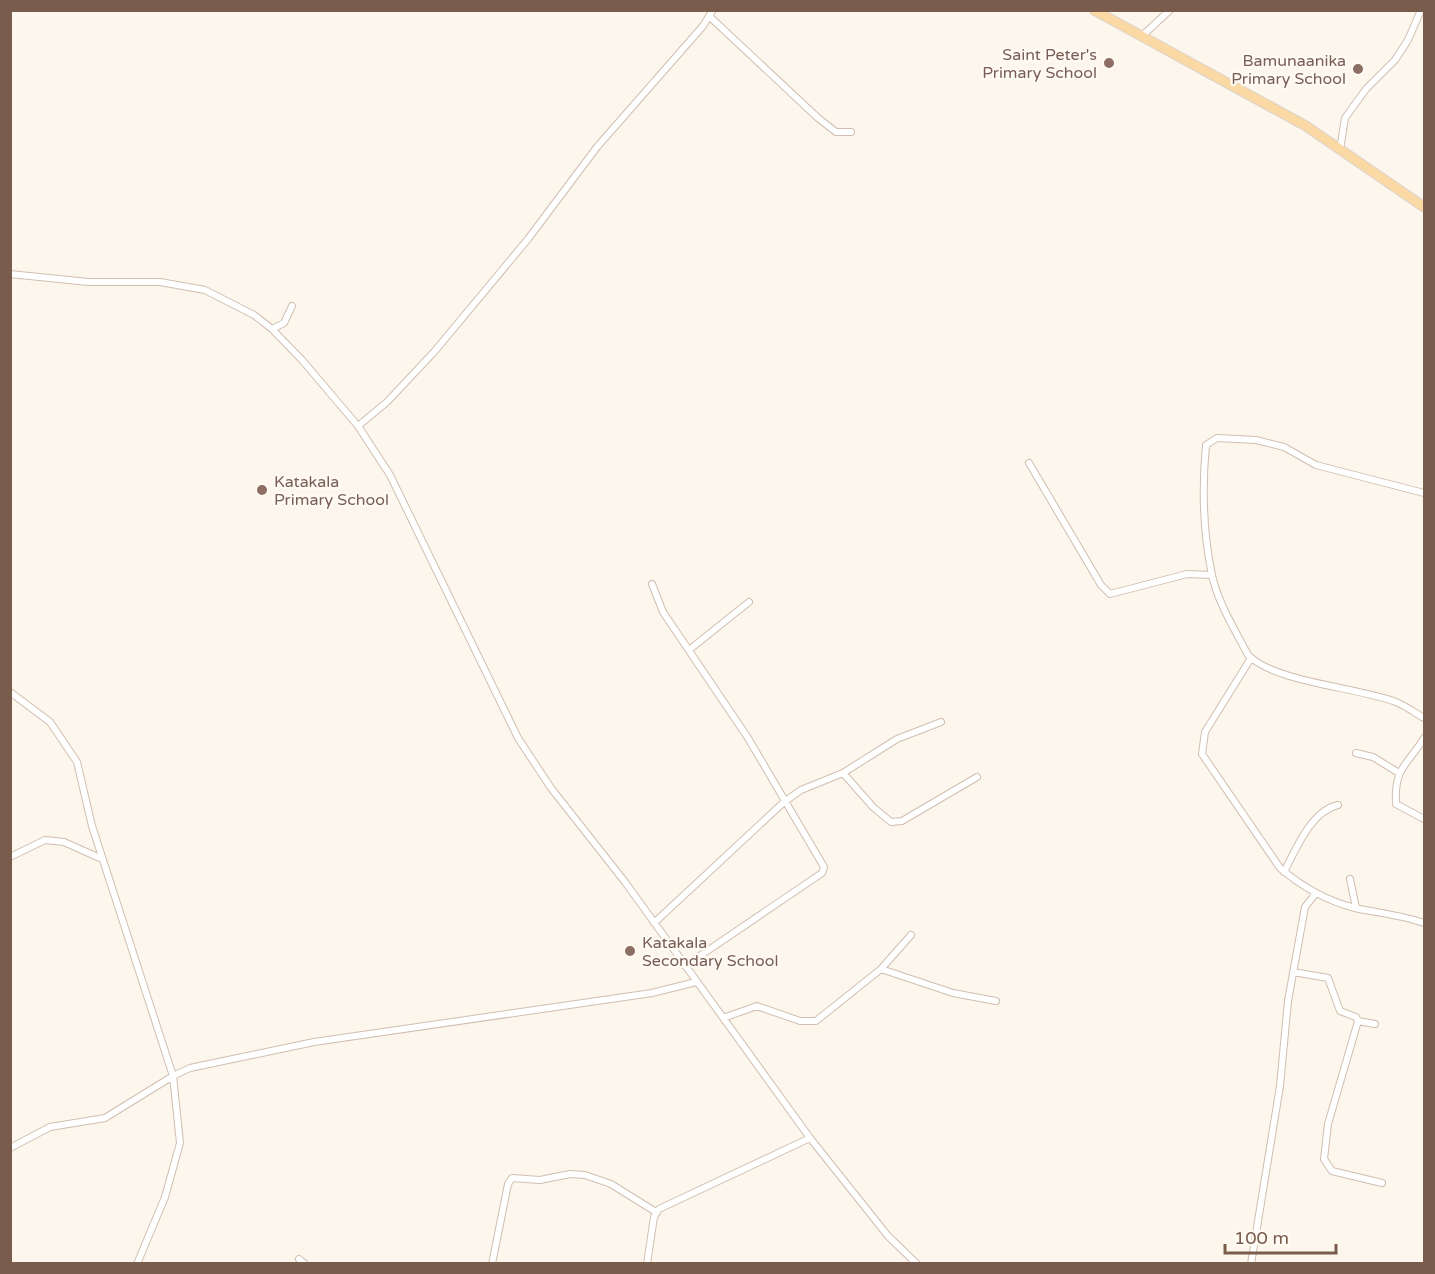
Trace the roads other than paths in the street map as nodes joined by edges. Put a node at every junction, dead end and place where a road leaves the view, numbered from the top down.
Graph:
1 (1094, 10) edge
2 (1170, 10) edge
3 (1421, 10) edge
4 (711, 13) edge
5 (1142, 36) junction
6 (851, 132) dead end
7 (1340, 150) junction
8 (1425, 207) edge
9 (10, 274) edge
10 (292, 306) dead end
11 (272, 328) junction
12 (358, 426) junction
13 (1029, 463) dead end
14 (1425, 494) edge
15 (1212, 575) junction
16 (652, 584) dead end
17 (749, 602) dead end
18 (689, 650) junction
19 (1251, 658) junction
20 (10, 692) edge
21 (1425, 718) edge
22 (941, 722) dead end
23 (1425, 738) edge
24 (1356, 753) dead end
25 (843, 773) junction
26 (1399, 773) junction
27 (977, 777) dead end
28 (784, 802) junction
29 (1338, 805) dead end
30 (1425, 819) edge
31 (10, 857) edge
32 (102, 859) junction
33 (1284, 872) junction
34 (1350, 879) dead end
35 (1316, 893) junction
36 (1356, 908) junction
37 (654, 923) junction
38 (1425, 924) edge
39 (911, 935) dead end
40 (685, 966) junction
41 (881, 969) junction
42 (1293, 972) junction
43 (696, 982) junction
44 (996, 1001) dead end
45 (723, 1018) junction
46 (1358, 1021) junction
47 (1375, 1024) dead end
48 (173, 1076) junction
49 (810, 1138) junction
50 (10, 1148) edge
51 (1382, 1183) dead end
52 (656, 1212) junction
53 (137, 1263) edge
54 (492, 1263) edge
55 (647, 1263) edge
56 (917, 1263) edge
57 (1251, 1263) edge

1 - 5 main road
2 - 5 street
3 - 7 street
4 - 6 street
4 - 12 street
5 - 7 main road
7 - 8 main road
9 - 11 street
10 - 11 street
11 - 12 street
12 - 37 street
13 - 15 street
14 - 15 street
15 - 19 street
16 - 18 street
17 - 18 street
18 - 28 street
19 - 21 street
19 - 33 street
20 - 32 street
22 - 25 street
23 - 26 street
24 - 26 street
25 - 27 street
25 - 28 street
26 - 30 street
28 - 37 street
28 - 40 street
29 - 33 street
31 - 32 street
32 - 48 street
33 - 35 street
34 - 36 street
35 - 36 street
35 - 42 street
36 - 38 street
37 - 40 street
39 - 41 street
40 - 43 street
41 - 44 street
41 - 45 street
42 - 46 street
42 - 57 street
43 - 45 street
43 - 48 street
45 - 49 street
46 - 47 street
46 - 51 street
48 - 50 street
48 - 53 street
49 - 52 street
49 - 56 street
52 - 54 street
52 - 55 street

